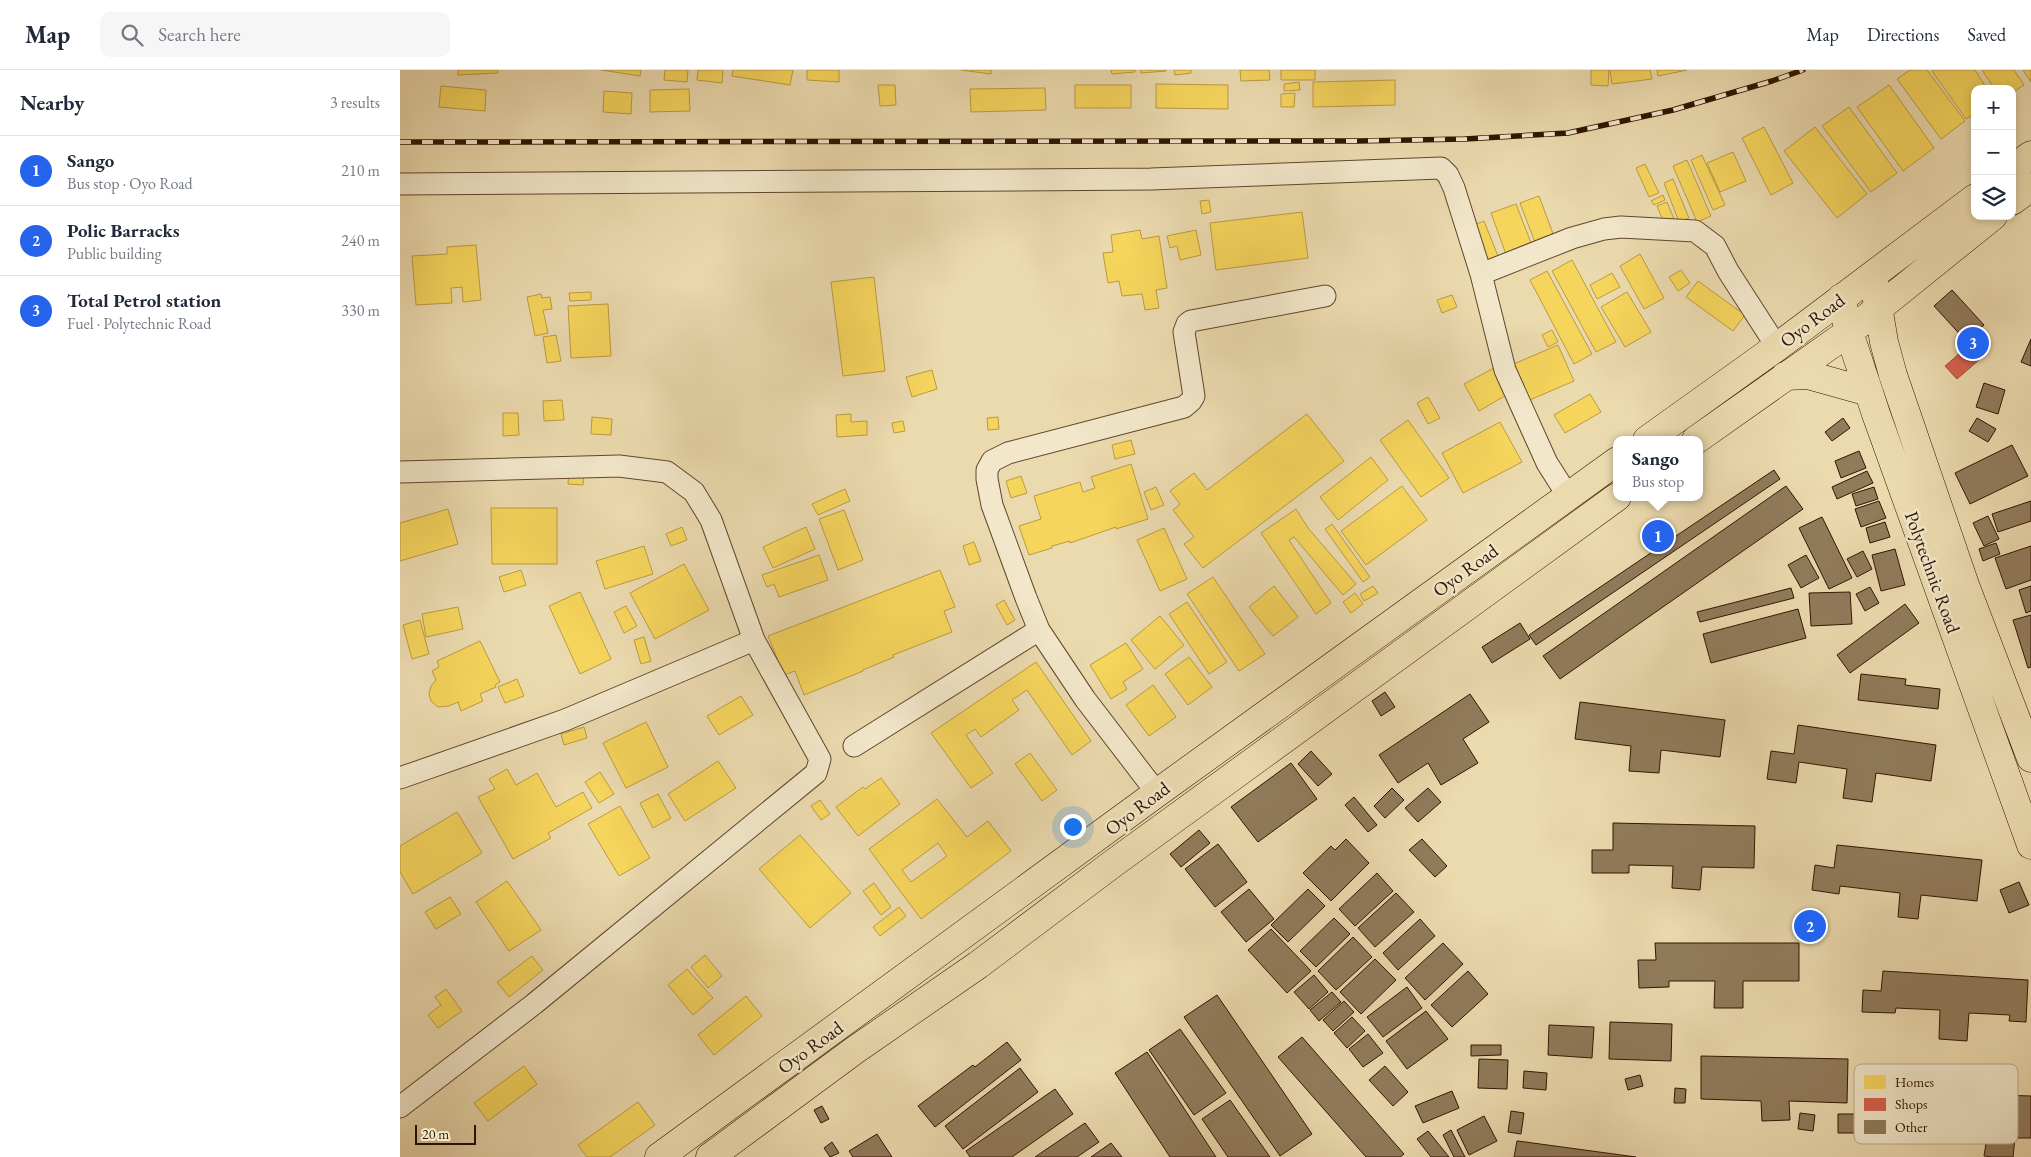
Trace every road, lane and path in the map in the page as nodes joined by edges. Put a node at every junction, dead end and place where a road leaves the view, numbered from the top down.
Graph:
1 (2031, 154) edge
2 (2016, 166) edge
3 (400, 184) edge
4 (2031, 187) edge
5 (2016, 198) edge
6 (1971, 201) edge
7 (1988, 220) edge
8 (1481, 274) junction
9 (1873, 276) junction
10 (1325, 296) dead end
11 (1840, 298) junction
12 (1879, 307) junction
13 (1849, 332) junction
14 (1777, 347) junction
15 (1785, 376) junction
16 (1868, 392) junction
17 (1653, 436) edge
18 (1702, 436) edge
19 (1613, 464) edge
20 (400, 472) edge
21 (1568, 496) junction
22 (1613, 500) edge
23 (1954, 590) junction
24 (1039, 630) junction
25 (754, 640) junction
26 (854, 746) dead end
27 (2031, 758) edge
28 (400, 778) edge
29 (1157, 793) junction
30 (1108, 830) junction
31 (2031, 845) edge
32 (1126, 855) junction
33 (400, 1107) edge
34 (659, 1157) edge
35 (710, 1157) edge

1 - 2 main road
3 - 8 street
4 - 5 main road
6 - 9 main road, Oyo Road
7 - 12 main road, Oyo Road
8 - 14 street
8 - 21 street
9 - 11 main road, Oyo Road
9 - 12 main road, Polytechnic Road
10 - 24 street
11 - 13 main road, Polytechnic Road
11 - 14 main road, Oyo Road
12 - 13 main road, Oyo Road
12 - 23 main road, Polytechnic Road
13 - 15 main road, Oyo Road
13 - 16 main road, Polytechnic Road
14 - 17 main road, Oyo Road
15 - 16 main road
15 - 18 main road, Oyo Road
16 - 23 main road, Polytechnic Road
19 - 21 main road, Oyo Road
20 - 25 street
21 - 29 main road, Oyo Road
22 - 32 main road, Oyo Road
23 - 27 main road, Polytechnic Road
23 - 31 main road, Polytechnic Road
24 - 26 street
24 - 29 street
25 - 28 street
25 - 33 street
29 - 30 main road, Oyo Road
30 - 32 main road
30 - 34 main road, Oyo Road
32 - 35 main road, Oyo Road

